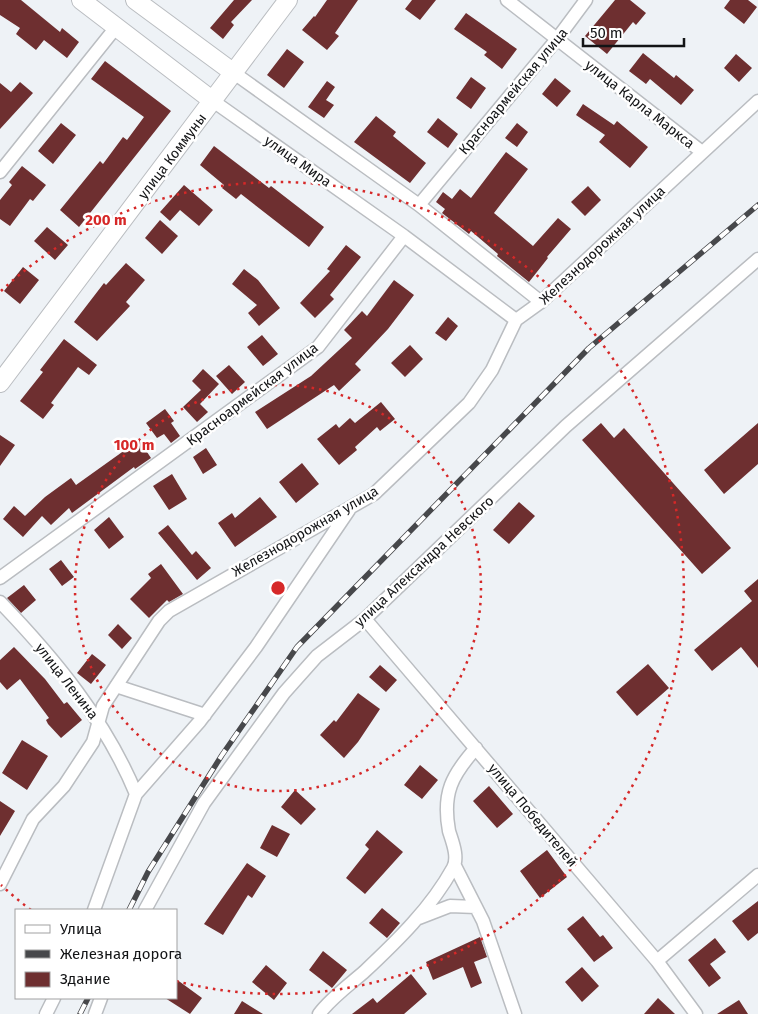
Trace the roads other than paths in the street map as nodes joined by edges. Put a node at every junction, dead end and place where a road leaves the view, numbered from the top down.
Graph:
1 (82, 0) edge
2 (135, 0) edge
3 (288, 0) edge
4 (507, 0) edge
5 (586, 0) edge
6 (117, 26) junction
7 (557, 39) junction
8 (234, 73) junction
9 (213, 101) junction
10 (758, 101) edge
11 (702, 152) junction
12 (0, 172) edge
13 (419, 205) junction
14 (404, 236) junction
15 (758, 259) edge
16 (541, 302) junction
17 (516, 320) junction
18 (0, 384) edge
19 (350, 508) junction
20 (0, 578) edge
21 (0, 602) edge
22 (365, 619) junction
23 (116, 686) junction
24 (205, 715) junction
25 (98, 722) junction
26 (476, 748) junction
27 (136, 794) junction
28 (455, 866) junction
29 (758, 875) edge
30 (0, 884) edge
31 (476, 907) junction
32 (94, 909) edge
33 (146, 909) edge
34 (417, 919) junction
35 (657, 960) junction
36 (54, 999) edge
37 (101, 999) edge
38 (46, 1014) edge
39 (95, 1014) edge
40 (319, 1014) edge
41 (515, 1014) edge
42 (696, 1014) edge

1 - 6 street, улица Мира
2 - 8 street
3 - 8 street, улица Коммуны
4 - 7 street, улица Карла Маркса
5 - 7 street, Красноармейская улица
6 - 9 street, улица Мира
6 - 12 street
7 - 11 street, улица Карла Маркса
7 - 13 street, Красноармейская улица
8 - 9 street, улица Коммуны
8 - 13 street
9 - 14 street, улица Мира
9 - 18 street, улица Коммуны
10 - 11 street, Железнодорожная улица
11 - 16 street, Железнодорожная улица
13 - 16 street
14 - 17 street, улица Мира
14 - 20 street, Красноармейская улица
15 - 22 street, улица Александра Невского
16 - 17 street, Железнодорожная улица
17 - 19 street, Железнодорожная улица
19 - 23 street, Железнодорожная улица
19 - 24 street
21 - 25 street, улица Ленина
22 - 26 street, улица Победителей
22 - 33 street, улица Александра Невского
23 - 24 street
23 - 25 street, Железнодорожная улица
24 - 27 street
25 - 27 street, улица Ленина
25 - 30 street, Железнодорожная улица
26 - 28 street
26 - 35 street, улица Победителей
27 - 32 street
28 - 31 street
28 - 34 street
29 - 35 street
31 - 34 street
31 - 41 street
34 - 40 street
35 - 42 street, улица Победителей
36 - 38 street
37 - 39 street

